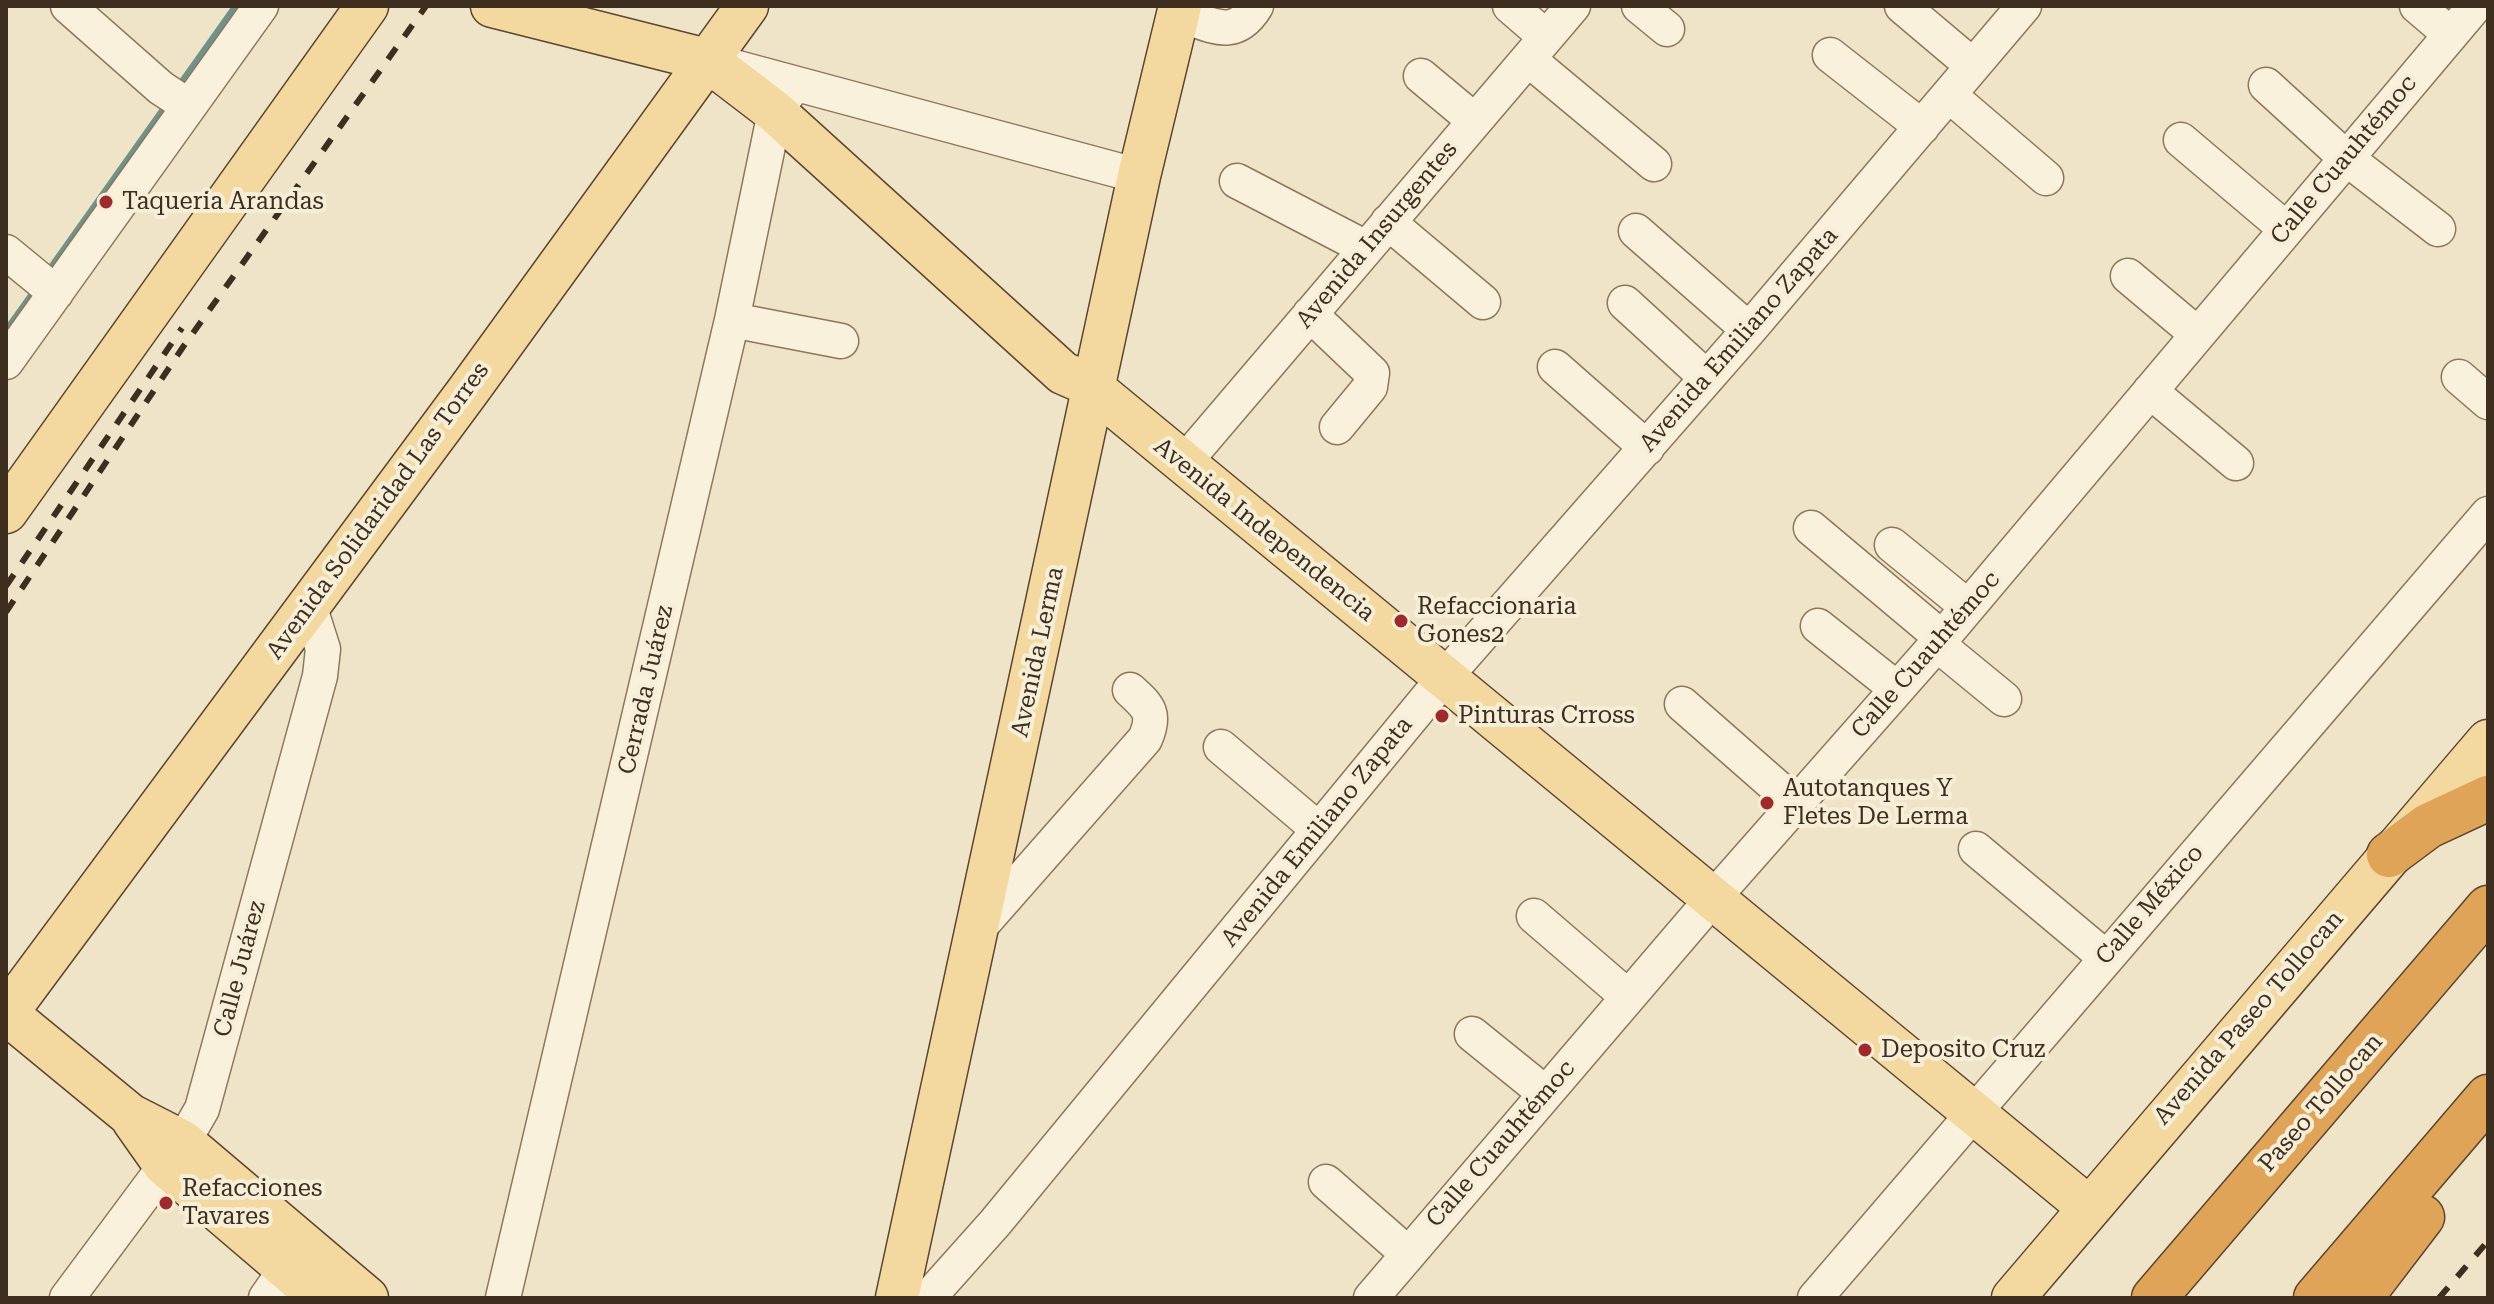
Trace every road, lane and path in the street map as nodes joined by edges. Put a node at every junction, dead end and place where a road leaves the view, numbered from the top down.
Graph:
1 (68, 6) edge
2 (261, 6) edge
3 (367, 6) edge
4 (492, 6) edge
5 (747, 6) edge
6 (1256, 6) edge
7 (1510, 6) edge
8 (1573, 6) edge
9 (1639, 6) edge
10 (1902, 6) edge
11 (2024, 6) edge
12 (2417, 6) edge
13 (2475, 6) edge
14 (1179, 10) edge
15 (1667, 29) dead end
16 (2450, 34) junction
17 (1537, 48) junction
18 (1830, 55) dead end
19 (707, 60) junction
20 (1973, 66) junction
21 (1421, 76) dead end
22 (2266, 85) dead end
23 (1949, 95) junction
24 (174, 97) junction
25 (784, 99) junction
26 (1475, 121) junction
27 (1922, 127) junction
28 (2181, 140) dead end
29 (2346, 158) junction
30 (1654, 164) dead end
31 (1126, 172) junction
32 (2046, 178) dead end
33 (1237, 181) dead end
34 (1388, 222) junction
35 (2286, 229) junction
36 (2438, 229) dead end
37 (1636, 231) dead end
38 (1366, 248) junction
39 (6, 252) edge
40 (2128, 276) dead end
41 (46, 285) junction
42 (1483, 302) dead end
43 (1625, 303) dead end
44 (1310, 314) junction
45 (732, 320) junction
46 (1749, 330) junction
47 (2197, 334) junction
48 (841, 341) dead end
49 (10, 344) edge
50 (1555, 367) dead end
51 (2459, 377) dead end
52 (1707, 378) junction
53 (1082, 382) junction
54 (2150, 391) junction
55 (2488, 402) edge
56 (1337, 427) dead end
57 (1647, 448) junction
58 (2236, 463) dead end
59 (1182, 465) junction
60 (6, 512) edge
61 (2488, 514) edge
62 (1811, 528) dead end
63 (1892, 545) dead end
64 (309, 605) junction
65 (1968, 607) junction
66 (1818, 626) dead end
67 (1939, 641) junction
68 (1444, 678) junction
69 (1897, 689) junction
70 (1130, 690) dead end
71 (2004, 699) dead end
72 (1682, 704) dead end
73 (2488, 741) edge
74 (1221, 747) dead end
75 (2488, 798) edge
76 (1796, 804) junction
77 (1319, 830) junction
78 (1976, 849) dead end
79 (2389, 855) junction
80 (1714, 897) junction
81 (2488, 908) edge
82 (1534, 916) dead end
83 (977, 930) junction
84 (2105, 957) junction
85 (1628, 997) junction
86 (6, 1013) edge
87 (1472, 1034) dead end
88 (1545, 1093) junction
89 (2488, 1097) edge
90 (1974, 1112) junction
91 (2488, 1129) edge
92 (174, 1153) junction
93 (1326, 1182) dead end
94 (2088, 1207) junction
95 (1408, 1254) junction
96 (276, 1283) edge
97 (339, 1293) edge
98 (67, 1298) edge
99 (503, 1298) edge
100 (897, 1298) edge
101 (928, 1298) edge
102 (1371, 1298) edge
103 (1815, 1298) edge
104 (2013, 1298) edge
105 (2154, 1298) edge
106 (2316, 1298) edge
107 (2360, 1298) edge

1 - 24 street
2 - 24 street
3 - 60 main road
4 - 19 main road, Avenida Independencia
5 - 19 main road, Avenida Solidaridad Las Torres
6 - 14 street
7 - 17 street
8 - 17 street, Avenida Insurgentes
9 - 15 street
10 - 20 street
11 - 20 street, Avenida Emiliano Zapata
12 - 16 street
13 - 16 street, Calle Cuauhtémoc
14 - 31 main road, Avenida Lerma
16 - 29 street, Calle Cuauhtémoc
17 - 26 street, Avenida Insurgentes
17 - 30 street
18 - 27 street
19 - 25 main road, Avenida Independencia
19 - 64 main road, Avenida Solidaridad Las Torres
20 - 23 street, Avenida Emiliano Zapata
21 - 26 street
22 - 29 street
23 - 27 street, Avenida Emiliano Zapata
23 - 32 street
24 - 41 street
25 - 31 street, Avenida Independencia
25 - 45 street, Cerrada Juárez
25 - 53 main road, Avenida Independencia
26 - 34 street, Avenida Insurgentes
27 - 46 street, Avenida Emiliano Zapata
28 - 35 street
29 - 35 street, Calle Cuauhtémoc
29 - 36 street
31 - 53 main road, Avenida Lerma
33 - 38 street
34 - 38 street, Avenida Insurgentes
34 - 42 street
35 - 47 street, Calle Cuauhtémoc
37 - 46 street
38 - 44 street, Avenida Insurgentes
39 - 41 street
40 - 47 street
41 - 49 street
43 - 52 street
44 - 56 street
44 - 59 street, Avenida Insurgentes
45 - 48 street
45 - 99 street, Cerrada Juárez
46 - 52 street, Avenida Emiliano Zapata
47 - 54 street, Calle Cuauhtémoc
50 - 57 street
51 - 55 street
52 - 57 street, Avenida Emiliano Zapata
53 - 59 main road, Avenida Independencia
53 - 83 main road, Avenida Lerma
54 - 58 street
54 - 65 street, Calle Cuauhtémoc
57 - 68 street, Avenida Emiliano Zapata
59 - 68 main road, Avenida Independencia
61 - 84 street, Calle México
62 - 67 street
63 - 65 street
64 - 86 main road, Avenida Solidaridad Las Torres
64 - 92 street, Calle Juárez
65 - 67 street, Calle Cuauhtémoc
66 - 69 street
67 - 69 street, Calle Cuauhtémoc
67 - 71 street
68 - 77 street, Avenida Emiliano Zapata
68 - 80 main road, Avenida Independencia
69 - 76 street, Calle Cuauhtémoc
70 - 83 street
72 - 76 street
73 - 79 main road, Avenida Paseo Tollocan
74 - 77 street
75 - 79 highway
76 - 80 street, Calle Cuauhtémoc
77 - 101 street, Avenida Emiliano Zapata
78 - 84 street
79 - 94 main road, Avenida Paseo Tollocan
80 - 85 street, Calle Cuauhtémoc
80 - 90 main road, Avenida Independencia
81 - 105 highway, Paseo Tollocan
82 - 85 street
83 - 100 main road, Avenida Lerma
84 - 90 street, Calle México
85 - 88 street, Calle Cuauhtémoc
86 - 92 main road
87 - 88 street
88 - 95 street, Calle Cuauhtémoc
89 - 106 highway
90 - 94 main road, Avenida Independencia
90 - 103 street, Calle México
91 - 107 highway
92 - 96 main road
92 - 97 main road
92 - 98 street, Calle Juárez
93 - 95 street
94 - 104 main road, Avenida Paseo Tollocan
95 - 102 street, Calle Cuauhtémoc
96 - 97 main road

